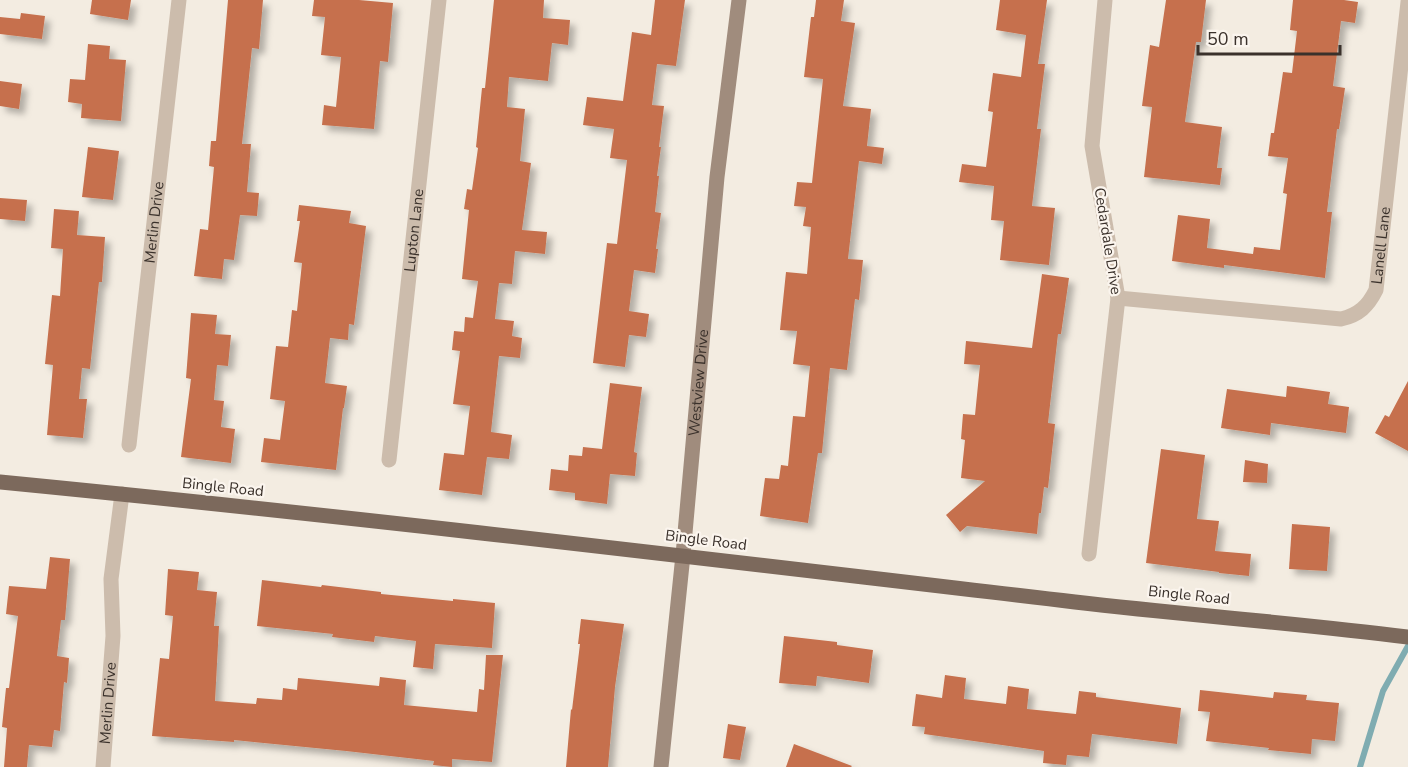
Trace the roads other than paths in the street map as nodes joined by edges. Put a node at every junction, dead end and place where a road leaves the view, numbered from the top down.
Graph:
1 (179, 0) edge
2 (439, 0) edge
3 (740, 0) edge
4 (1106, 0) edge
5 (1408, 2) edge
6 (1118, 298) junction
7 (129, 445) dead end
8 (389, 460) dead end
9 (0, 482) edge
10 (122, 494) junction
11 (1089, 554) dead end
12 (683, 555) junction
13 (1408, 637) edge
14 (103, 767) edge
15 (661, 767) edge

1 - 7 street, Merlin Drive
2 - 8 street, Lupton Lane
3 - 12 main road, Westview Drive
4 - 6 street, Cedardale Drive
5 - 6 street, Lanell Lane
6 - 11 street, Cedardale Drive
9 - 10 main road, Bingle Road
10 - 12 main road, Bingle Road
10 - 14 street, Merlin Drive
12 - 13 main road, Bingle Road
12 - 15 main road, Westview Drive

